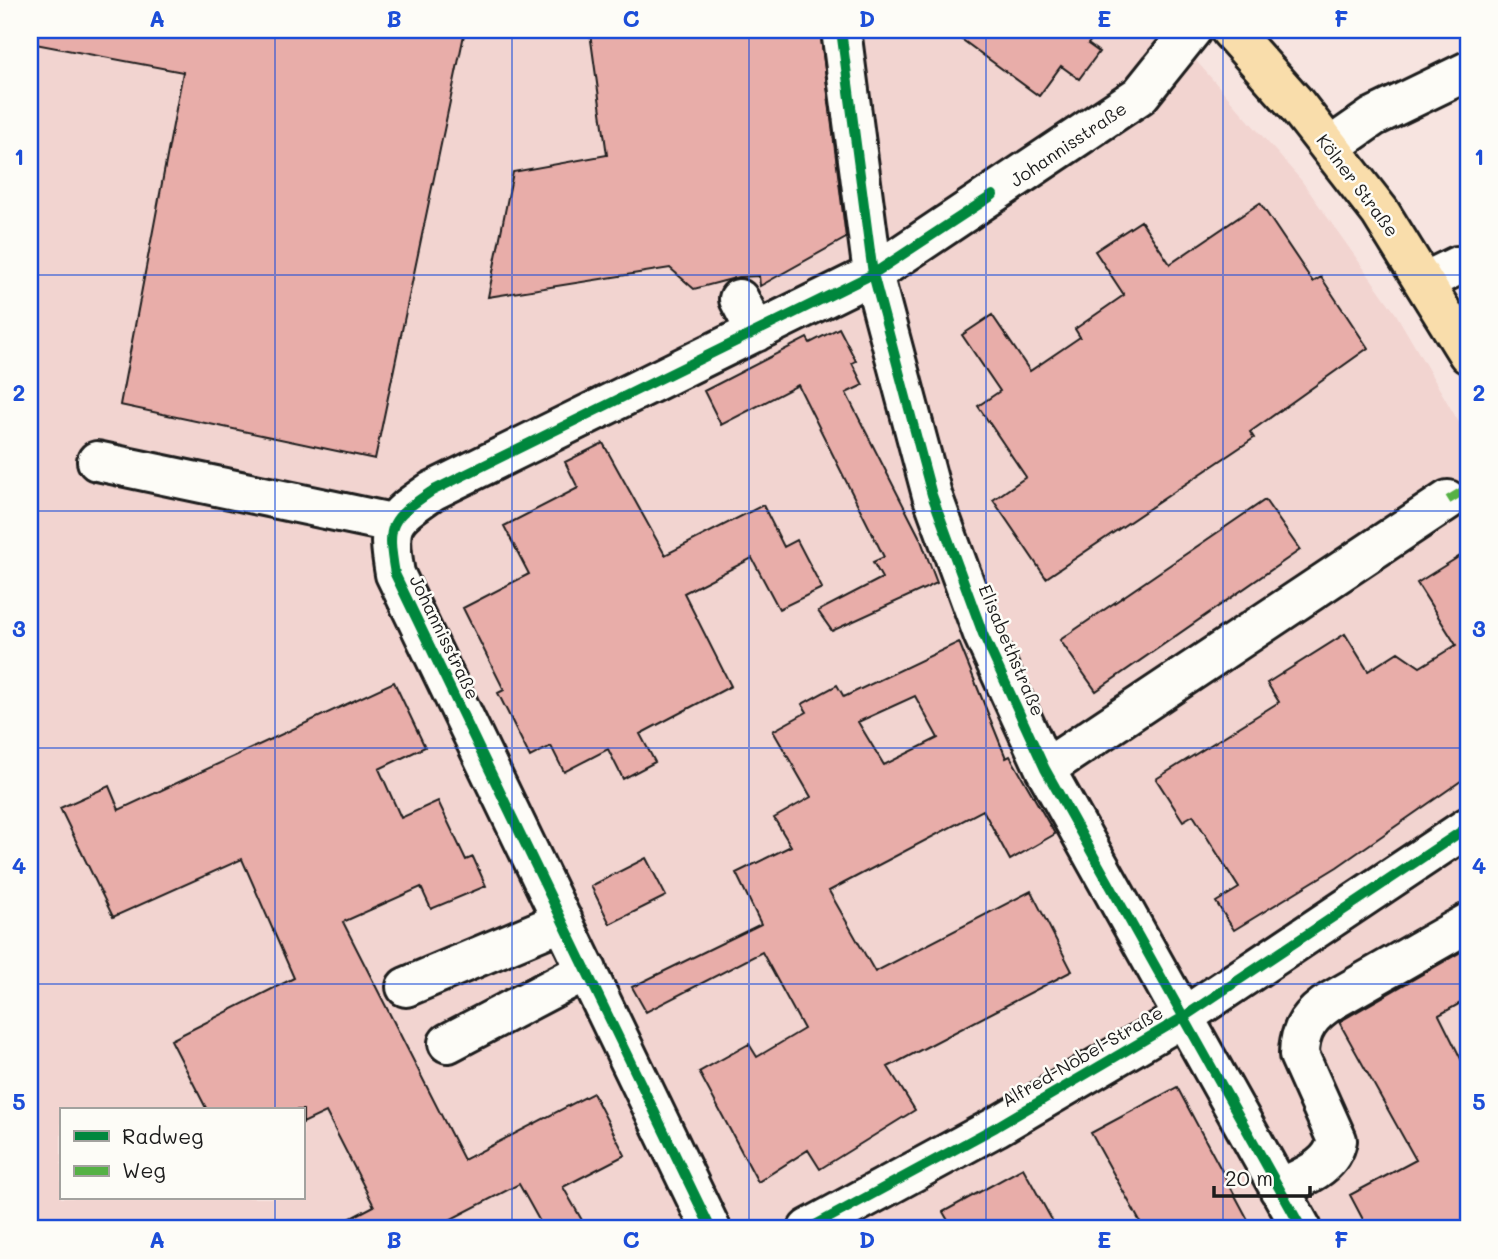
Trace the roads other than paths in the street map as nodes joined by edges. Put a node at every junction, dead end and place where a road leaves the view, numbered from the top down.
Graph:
1 (841, 30) edge
2 (1192, 30) edge
3 (1230, 30) edge
4 (1468, 71) edge
5 (1330, 147) junction
6 (1468, 267) edge
7 (873, 274) junction
8 (1426, 281) junction
9 (1468, 354) edge
10 (97, 461) dead end
11 (1448, 500) dead end
12 (392, 523) junction
13 (1045, 769) junction
14 (1468, 827) edge
15 (563, 920) junction
16 (1468, 923) edge
17 (587, 970) junction
18 (406, 987) dead end
19 (1185, 1016) junction
20 (448, 1043) dead end
21 (1279, 1189) junction
22 (711, 1229) edge
23 (808, 1229) edge
24 (1302, 1229) edge

1 - 7 street, Elisabethstraße
2 - 7 street, Johannisstraße
3 - 5 main road, Kölner Straße
4 - 5 street
5 - 8 main road, Kölner Straße
6 - 8 street
7 - 12 street, Johannisstraße
7 - 13 street, Elisabethstraße
8 - 9 main road, Kölner Straße
10 - 12 street
11 - 13 street
12 - 15 street, Johannisstraße
13 - 19 street, Elisabethstraße
14 - 19 street, Alfred-Nobel-Straße
15 - 17 street, Johannisstraße
15 - 18 street
16 - 21 street
17 - 20 street
17 - 22 street, Johannisstraße
19 - 21 street, Elisabethstraße
19 - 23 street, Alfred-Nobel-Straße
21 - 24 street, Elisabethstraße

